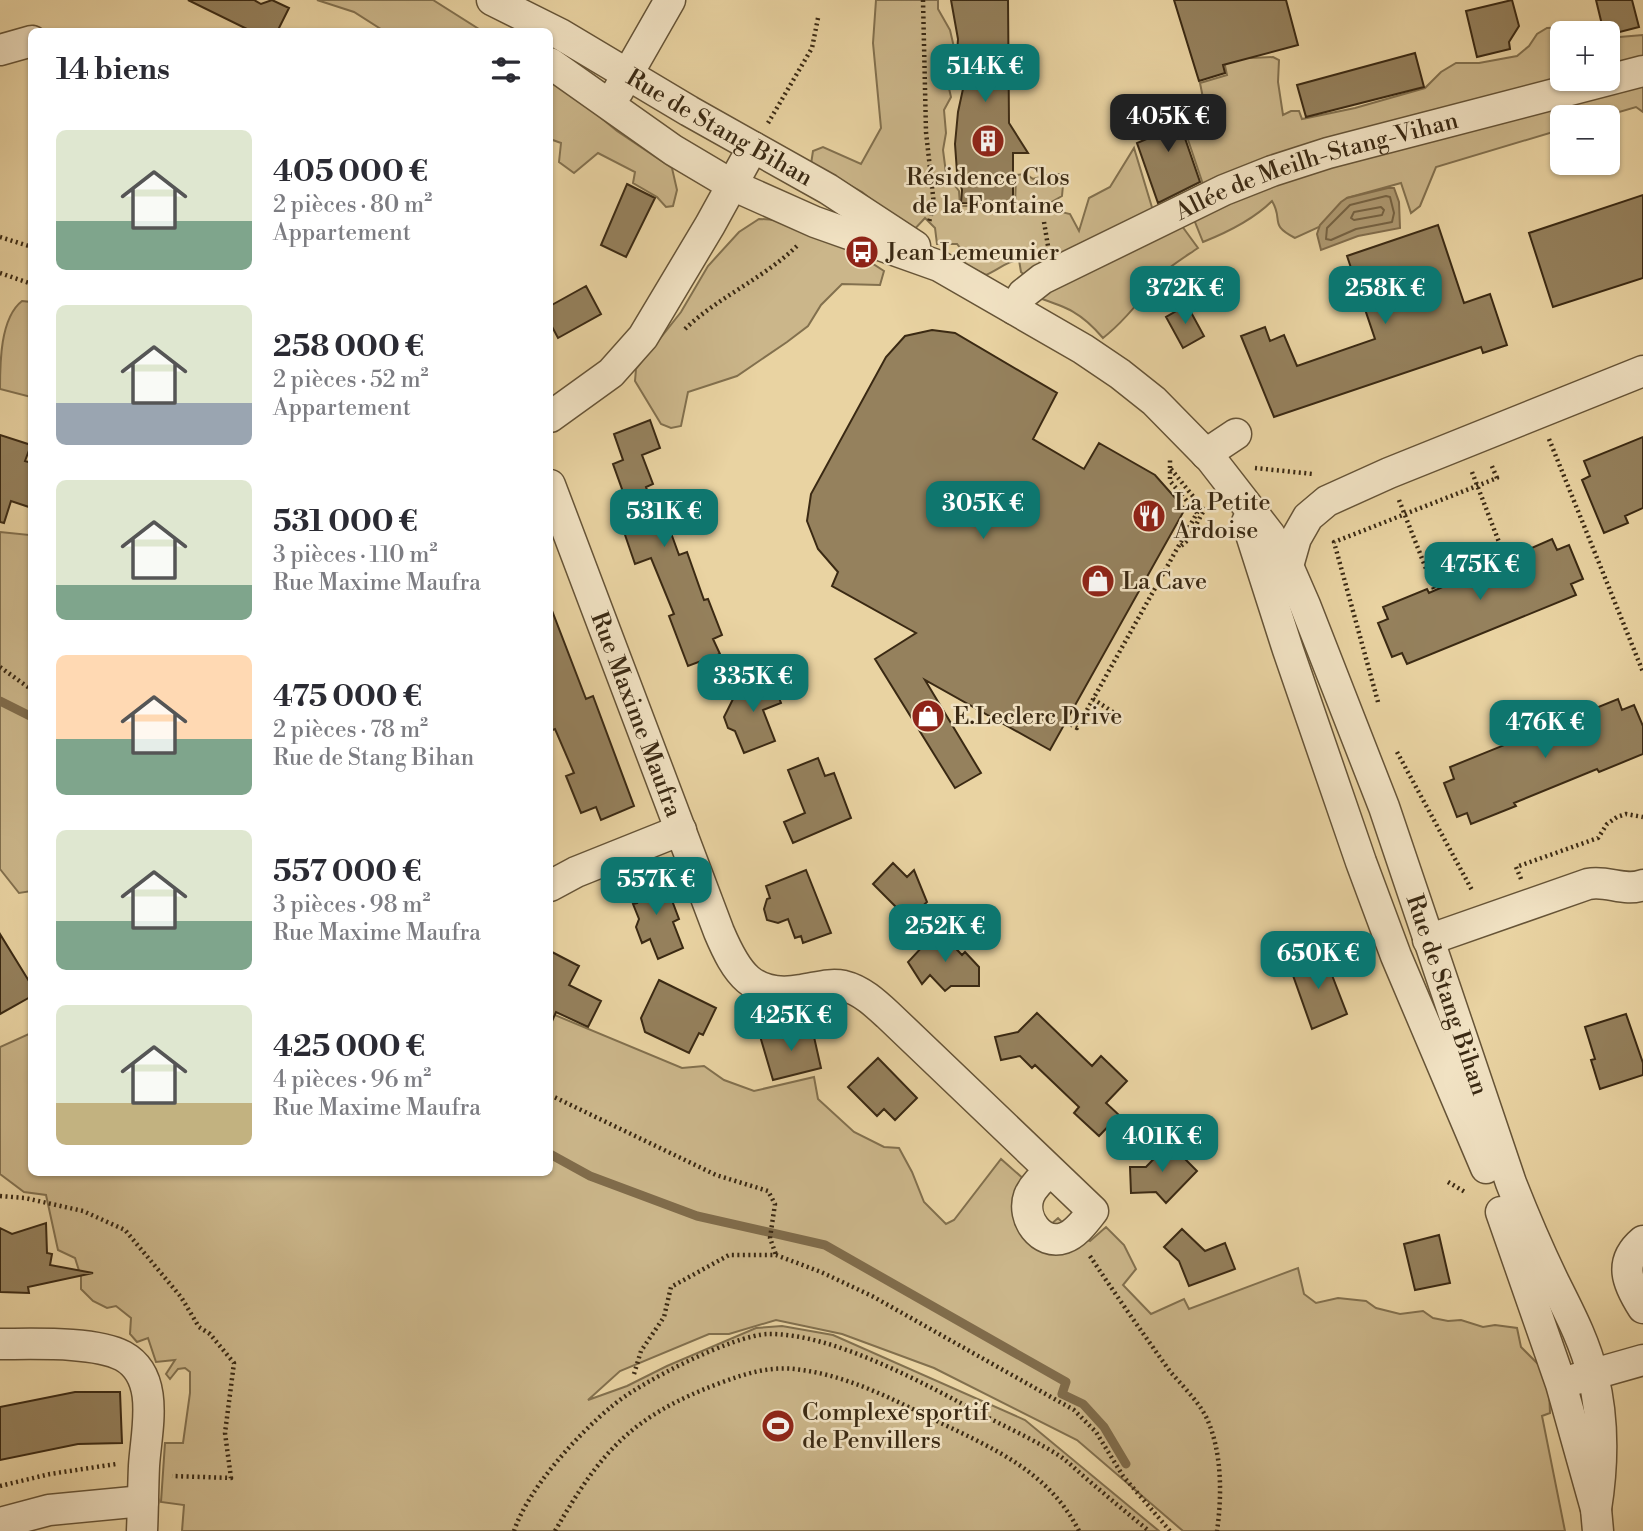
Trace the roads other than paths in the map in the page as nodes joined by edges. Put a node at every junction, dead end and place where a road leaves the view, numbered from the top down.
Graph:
1 (473, 0) edge
2 (492, 0) edge
3 (670, 0) edge
4 (504, 28) edge
5 (547, 28) edge
6 (553, 32) edge
7 (28, 42) edge
8 (0, 50) edge
9 (553, 53) edge
10 (553, 65) edge
11 (1643, 71) edge
12 (628, 75) junction
13 (753, 147) junction
14 (732, 185) junction
15 (930, 258) junction
16 (1014, 309) junction
17 (1643, 371) edge
18 (553, 415) edge
19 (1236, 434) dead end
20 (1223, 475) junction
21 (553, 493) edge
22 (1288, 566) junction
23 (1384, 807) junction
24 (681, 830) junction
25 (1361, 862) junction
26 (553, 884) edge
27 (1643, 885) edge
28 (1428, 940) junction
29 (1470, 1063) junction
30 (1050, 1171) junction
31 (1643, 1241) edge
32 (1643, 1308) edge
33 (0, 1344) edge
34 (1643, 1360) edge
35 (1577, 1379) junction
36 (143, 1502) junction
37 (1597, 1520) edge
38 (0, 1523) edge
39 (142, 1531) edge

1 - 4 street
2 - 5 street, Rue de Stang Bihan
3 - 12 street
6 - 12 street, Rue de Stang Bihan
7 - 8 street
9 - 12 street
10 - 14 street, Rue de Stang Bihan
11 - 16 street, Allée de Meilh-Stang-Vihan
12 - 13 street, Rue de Stang Bihan
13 - 14 street
13 - 15 street, Rue de Stang Bihan
14 - 15 street, Rue de Stang Bihan
14 - 18 street
15 - 16 street, Rue de Stang Bihan
16 - 20 street, Rue de Stang Bihan
17 - 22 street
19 - 20 street
20 - 22 street, Rue de Stang Bihan
20 - 25 street, Rue de Stang Bihan
21 - 24 street, Rue Maxime Maufra
22 - 23 street, Rue de Stang Bihan
23 - 25 street
23 - 28 street, Rue de Stang Bihan
24 - 26 street
24 - 30 street, Rue Maxime Maufra
25 - 29 street
25 - 35 street, Rue de Stang Bihan
27 - 28 street
28 - 29 street, Rue de Stang Bihan
29 - 35 street, Rue de Stang Bihan
30 - 30 street, Rue Maxime Maufra
31 - 32 street
33 - 36 street
34 - 35 street
35 - 37 street, Rue de Stang Bihan
36 - 38 street
36 - 39 street

